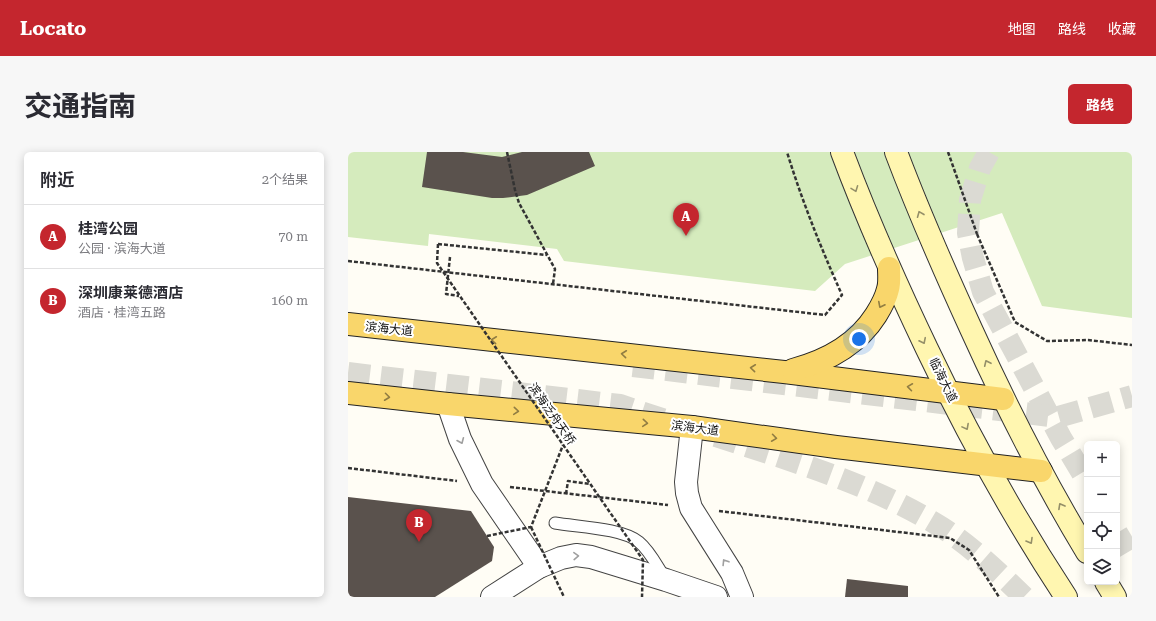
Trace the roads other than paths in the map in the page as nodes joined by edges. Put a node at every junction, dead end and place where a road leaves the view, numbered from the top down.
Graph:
1 (842, 152) edge
2 (896, 152) edge
3 (889, 268) junction
4 (348, 324) edge
5 (784, 372) junction
6 (348, 393) edge
7 (948, 393) junction
8 (1003, 399) junction
9 (448, 404) junction
10 (692, 428) junction
11 (987, 465) junction
12 (1041, 471) junction
13 (555, 523) dead end
14 (1085, 549) edge
15 (539, 567) junction
16 (666, 580) junction
17 (1108, 585) edge
18 (492, 597) edge
19 (716, 597) edge
20 (742, 597) edge
21 (1066, 597) edge
22 (1115, 597) edge

1 -> 3 main road, 临海大道
8 -> 2 main road
3 -> 5 main road
3 -> 7 main road, 临海大道
5 -> 4 main road, 滨海大道
7 -> 5 main road, 滨海大道
6 -> 9 main road, 滨海大道
7 - 8 main road, 滨海大道
7 -> 11 main road, 临海大道
8 - 12 main road
9 -> 10 main road, 滨海大道
9 -> 15 street
10 -> 11 main road, 滨海大道
20 -> 10 street
11 - 12 main road, 滨海大道
11 -> 21 main road, 临海大道
14 -> 12 main road
13 - 16 lane
15 -> 16 street
15 - 18 street
16 - 19 street
17 - 22 main road

